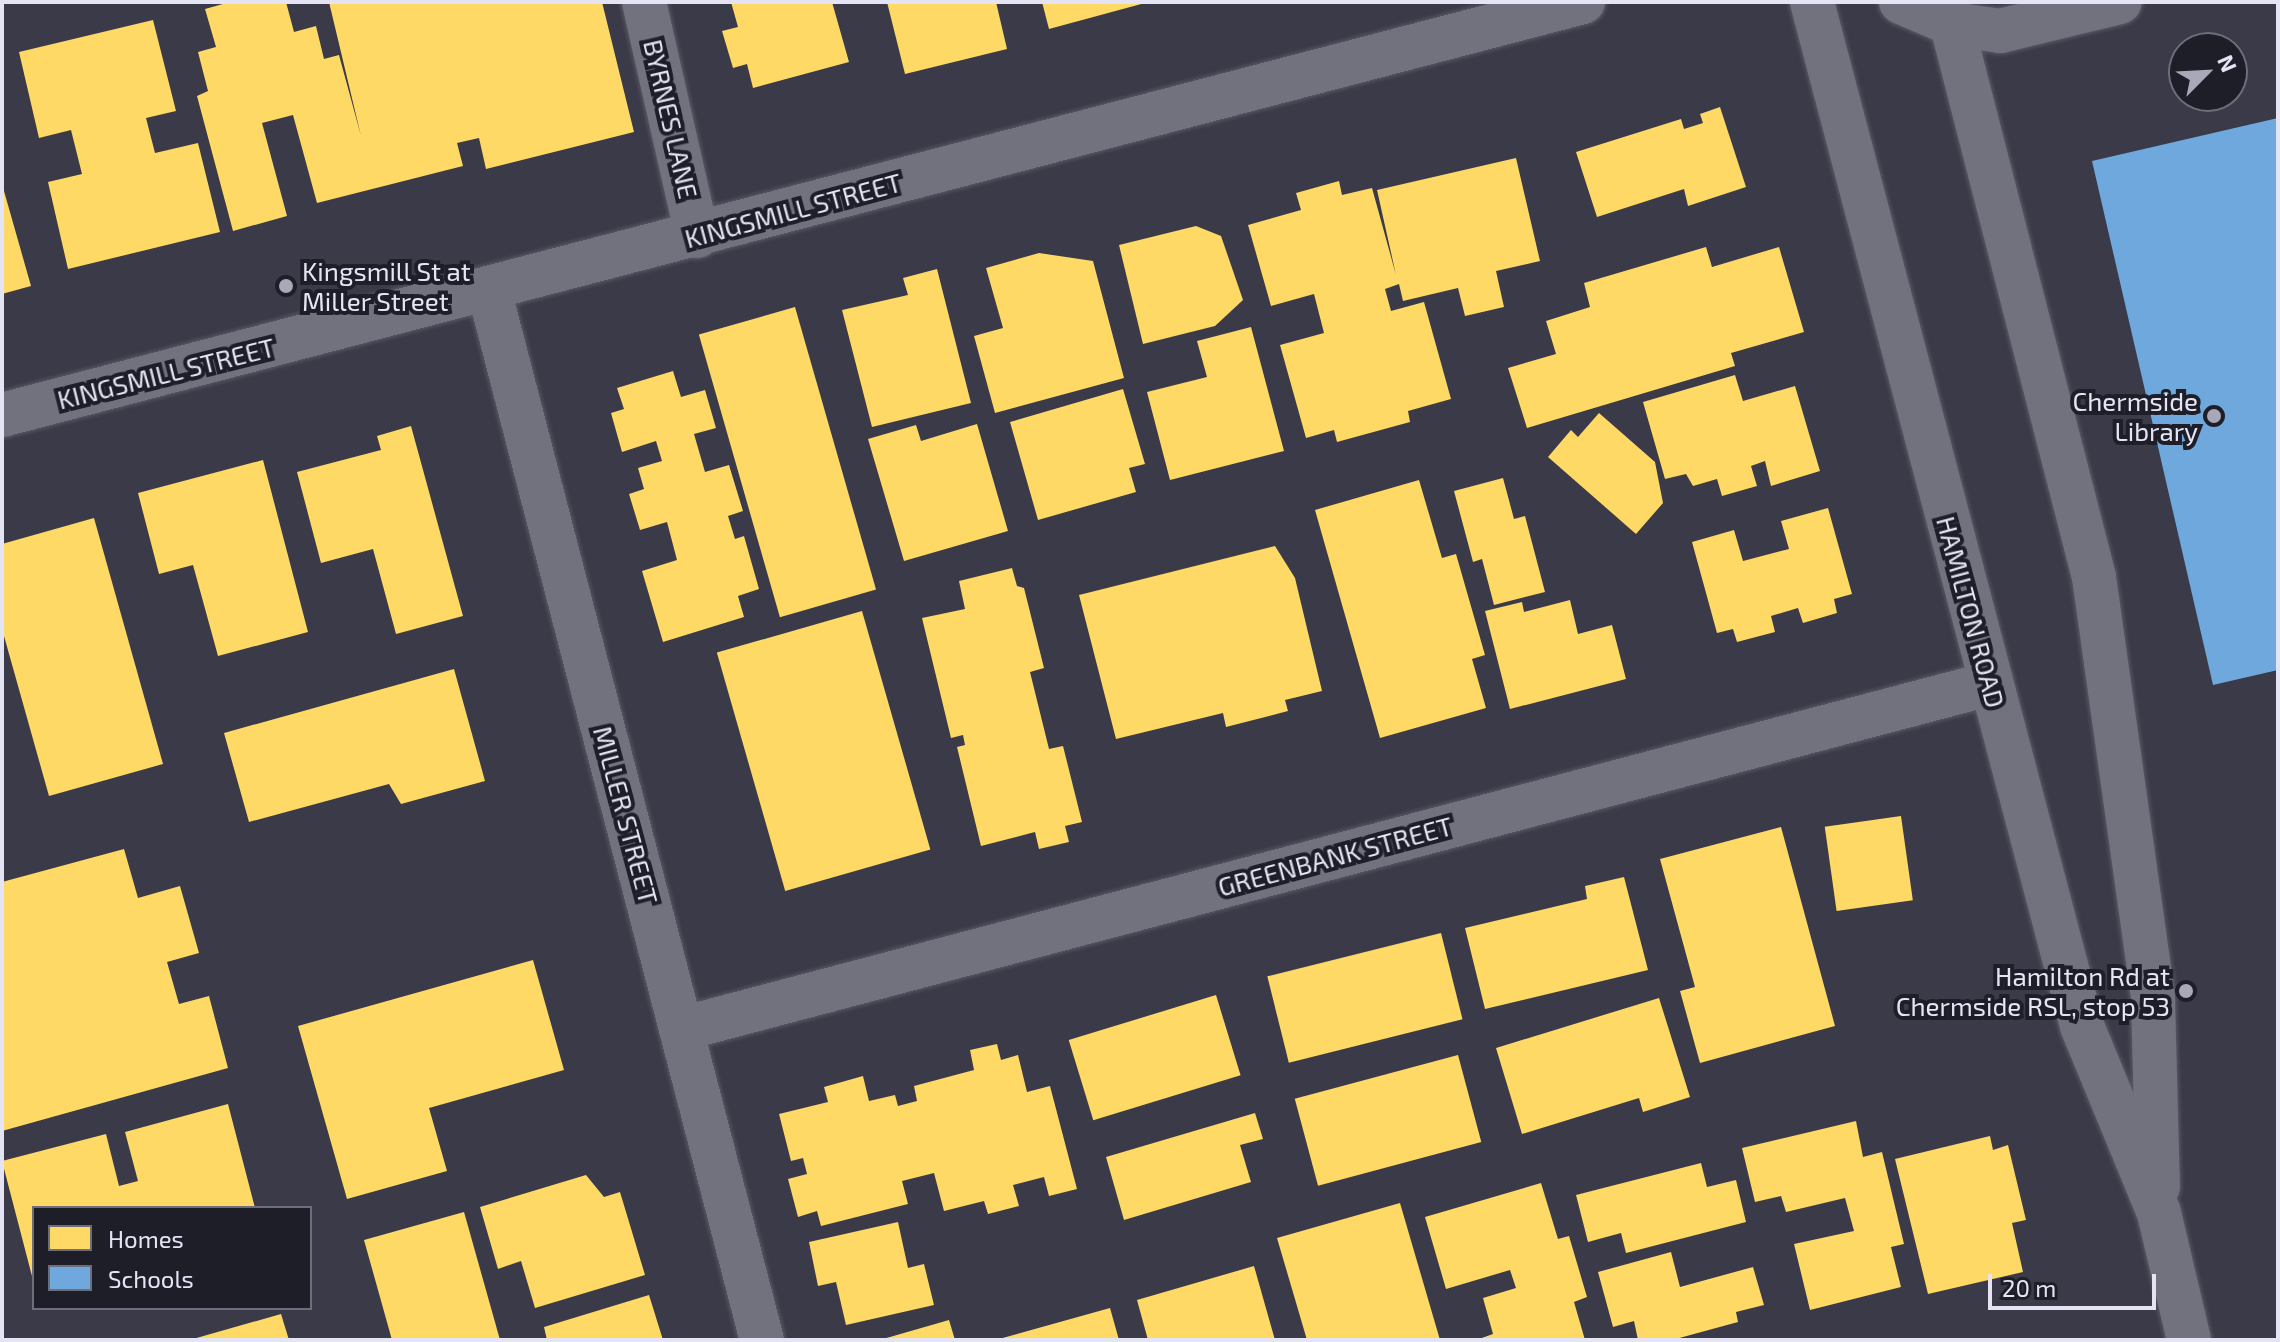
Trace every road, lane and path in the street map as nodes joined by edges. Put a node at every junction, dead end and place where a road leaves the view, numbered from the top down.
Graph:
1 (644, 2) edge
2 (1583, 2) edge
3 (1812, 2) edge
4 (1901, 2) edge
5 (2120, 2) edge
6 (1949, 13) edge
7 (697, 236) junction
8 (489, 290) junction
9 (2, 415) edge
10 (1989, 684) junction
11 (681, 1029) junction
12 (2159, 1213) junction
13 (2180, 1338) edge
14 (762, 1340) edge

1 - 7 street, BYRNES LANE
2 - 7 street, KINGSMILL STREET
3 - 10 street, HAMILTON ROAD
4 - 6 street
5 - 6 street
6 - 12 street, HAMILTON ROAD
7 - 8 street, KINGSMILL STREET
8 - 9 street, KINGSMILL STREET
8 - 11 street, MILLER STREET
10 - 11 street, GREENBANK STREET
10 - 12 street, HAMILTON ROAD
11 - 14 street, MILLER STREET
12 - 13 street, HAMILTON ROAD

